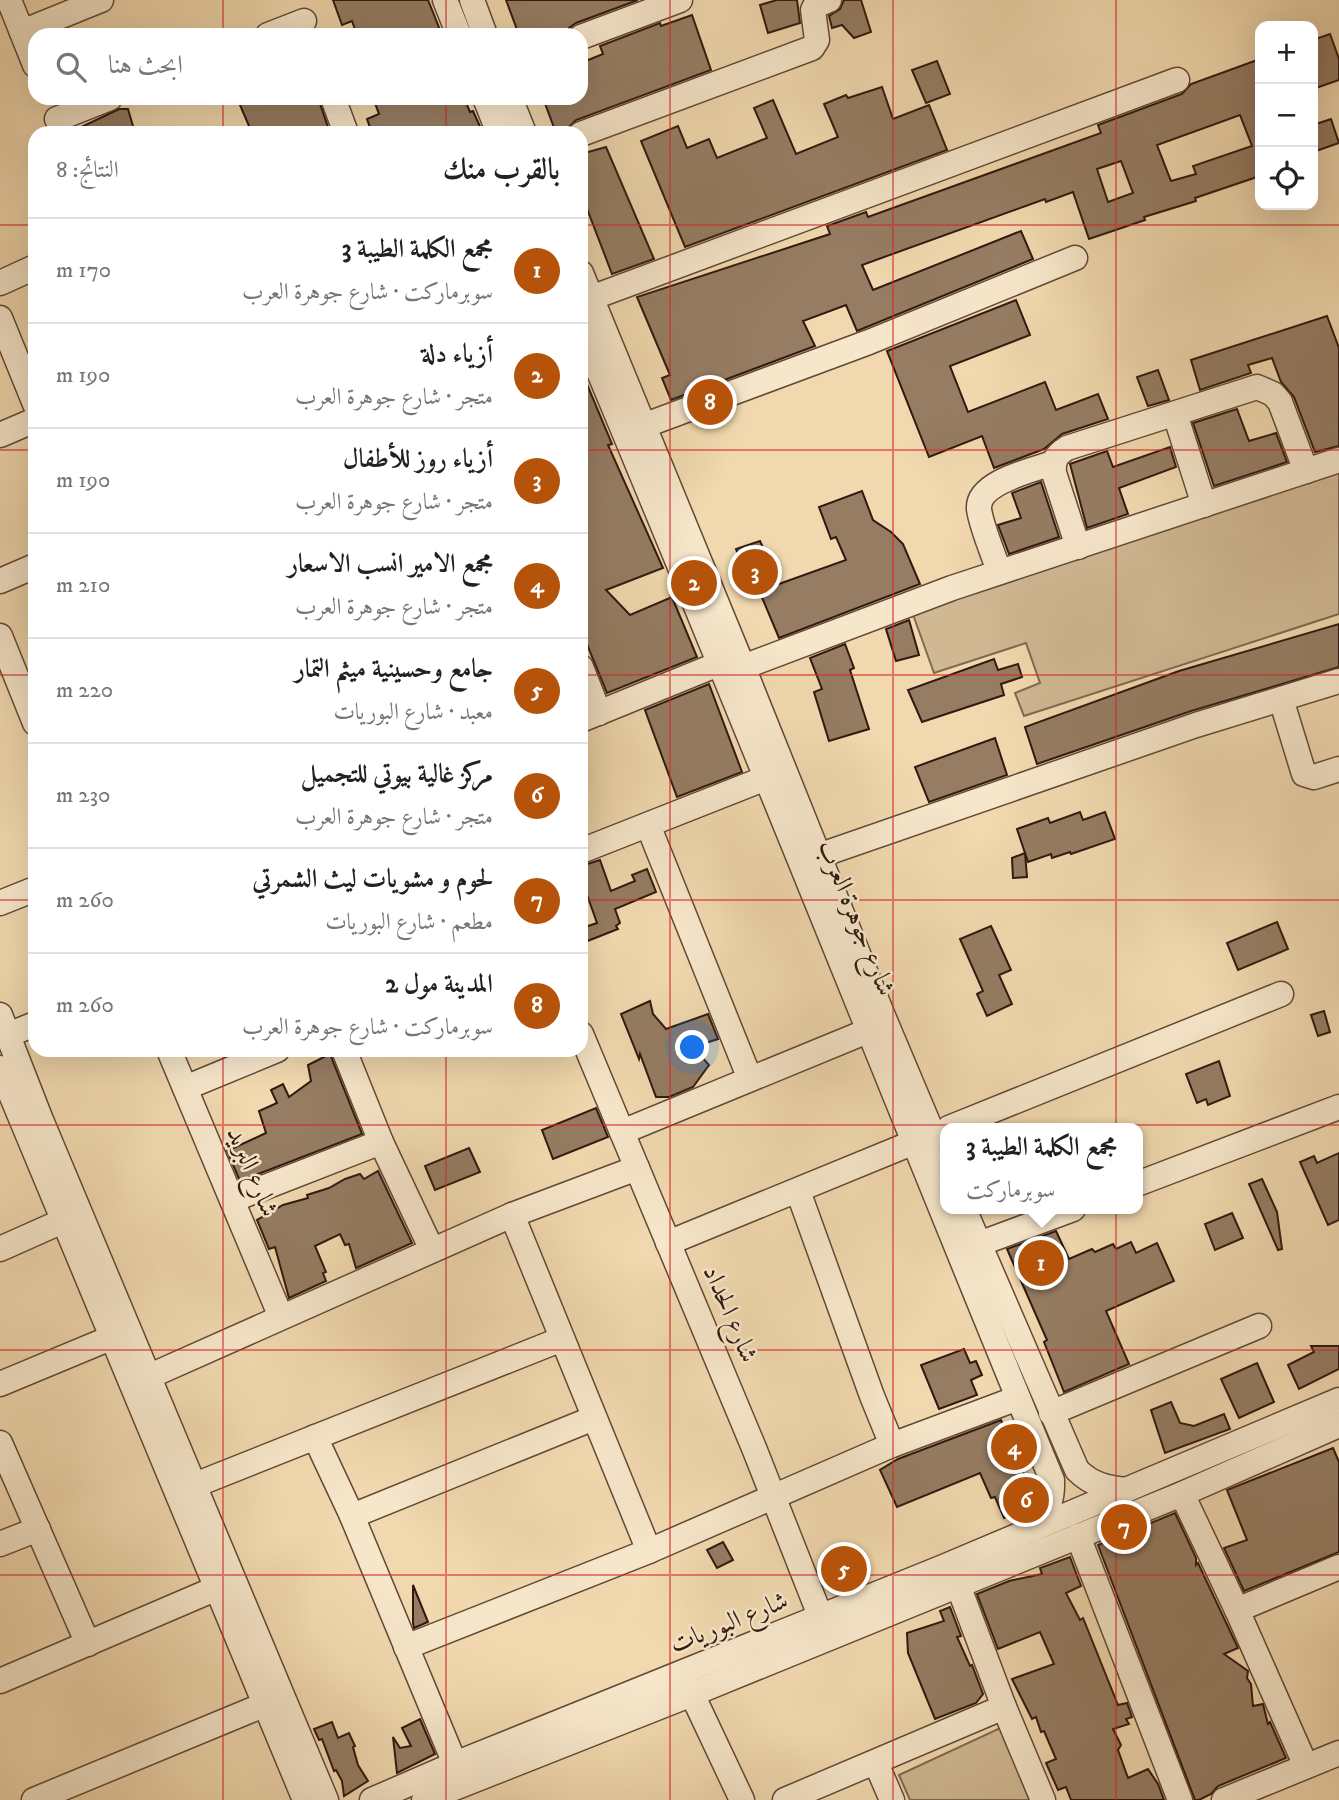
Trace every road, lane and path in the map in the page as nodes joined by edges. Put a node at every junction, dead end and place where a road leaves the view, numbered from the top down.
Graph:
1 (9, 0) edge
2 (101, 0) edge
3 (445, 0) edge
4 (472, 0) edge
5 (680, 0) edge
6 (829, 0) edge
7 (303, 19) edge
8 (32, 28) edge
9 (283, 28) edge
10 (456, 28) edge
11 (482, 28) edge
12 (28, 30) edge
13 (22, 32) junction
14 (588, 34) edge
15 (28, 47) edge
16 (1177, 80) dead end
17 (90, 105) edge
18 (336, 105) edge
19 (488, 105) edge
20 (513, 105) edge
21 (56, 117) edge
22 (343, 126) edge
23 (496, 126) edge
24 (521, 126) edge
25 (588, 131) edge
26 (1075, 258) dead end
27 (28, 270) edge
28 (0, 283) edge
29 (588, 290) edge
30 (591, 298) junction
31 (0, 317) edge
32 (588, 349) edge
33 (28, 387) edge
34 (1175, 414) junction
35 (28, 423) edge
36 (643, 426) junction
37 (0, 435) edge
38 (1339, 460) edge
39 (1053, 463) junction
40 (1306, 471) junction
41 (1203, 505) junction
42 (1078, 547) junction
43 (28, 569) edge
44 (999, 572) junction
45 (0, 581) edge
46 (0, 636) edge
47 (732, 665) junction
48 (1339, 681) edge
49 (1282, 699) junction
50 (28, 700) edge
51 (590, 716) edge
52 (1339, 769) edge
53 (766, 778) junction
54 (649, 825) junction
55 (588, 848) edge
56 (818, 856) junction
57 (28, 892) edge
58 (0, 903) edge
59 (1280, 994) dead end
60 (28, 1024) edge
61 (4, 1025) edge
62 (870, 1030) junction
63 (588, 1051) edge
64 (172, 1057) edge
65 (260, 1057) edge
66 (347, 1057) edge
67 (0, 1068) edge
68 (750, 1079) junction
69 (185, 1088) junction
70 (1339, 1107) edge
71 (962, 1123) edge
72 (32, 1124) junction
73 (622, 1132) junction
74 (935, 1134) edge
75 (382, 1142) junction
76 (51, 1168) junction
77 (636, 1168) junction
78 (1143, 1182) edge
79 (799, 1191) junction
80 (232, 1200) junction
81 (960, 1214) edge
82 (966, 1214) edge
83 (1060, 1214) edge
84 (512, 1215) junction
85 (65, 1220) junction
86 (668, 1243) junction
87 (979, 1244) junction
88 (0, 1249) edge
89 (432, 1250) junction
90 (281, 1317) junction
91 (1259, 1326) dead end
92 (113, 1337) junction
93 (562, 1339) junction
94 (150, 1376) junction
95 (0, 1384) edge
96 (1018, 1398) junction
97 (1339, 1400) edge
98 (1339, 1408) edge
99 (1051, 1413) junction
100 (594, 1419) junction
101 (1339, 1425) edge
102 (1298, 1430) junction
103 (316, 1437) junction
104 (0, 1443) edge
105 (892, 1445) junction
106 (195, 1485) junction
107 (1128, 1490) junction
108 (1182, 1494) junction
109 (774, 1498) junction
110 (352, 1516) junction
111 (37, 1529) junction
112 (1034, 1529) junction
113 (1078, 1535) junction
114 (0, 1544) edge
115 (649, 1551) junction
116 (1339, 1567) edge
117 (958, 1585) junction
118 (217, 1588) junction
119 (1237, 1610) junction
120 (821, 1618) junction
121 (88, 1644) junction
122 (406, 1647) junction
123 (0, 1681) edge
124 (687, 1684) junction
125 (646, 1700) junction
126 (266, 1704) junction
127 (1004, 1707) junction
128 (1339, 1753) edge
129 (876, 1763) junction
130 (455, 1764) junction
131 (1306, 1766) junction
132 (431, 1799) edge
133 (34, 1800) edge
134 (305, 1800) edge
135 (326, 1800) edge
136 (372, 1800) edge
137 (742, 1800) edge
138 (785, 1800) edge
139 (892, 1800) edge
140 (1043, 1800) edge
141 (1180, 1800) edge
142 (1224, 1800) edge

1 - 13 street
2 - 8 street
3 - 10 street
4 - 11 street
5 - 14 street
6 - 25 street
7 - 9 street
12 - 13 street
13 - 15 street
16 - 30 street
17 - 21 street
18 - 22 street
19 - 23 street
20 - 24 street
26 - 36 street
27 - 28 street
29 - 30 street, شارع جوهرة العرب
30 - 36 street, شارع جوهرة العرب
31 - 33 street
32 - 47 street, شارع جوهرة العرب
34 - 39 street
34 - 40 street
34 - 41 street
35 - 37 street
36 - 47 street, شارع جوهرة العرب
38 - 40 street
39 - 42 street
39 - 44 street
40 - 41 street
41 - 42 street
42 - 44 street
43 - 45 street
44 - 47 street
46 - 50 street
47 - 51 street
47 - 53 street, شارع جوهرة العرب
47 - 56 street, شارع جوهرة العرب
48 - 49 street
49 - 52 street
49 - 56 street
53 - 54 street
53 - 62 street, شارع جوهرة العرب
54 - 55 street
54 - 68 street
56 - 74 street, شارع جوهرة العرب
57 - 58 street
59 - 71 street
60 - 61 street
61 - 72 street
62 - 68 street
62 - 74 street, شارع جوهرة العرب
63 - 73 street, شارع الحداد
64 - 69 street, شارع البريد
65 - 69 street
66 - 75 street
67 - 72 street
68 - 73 street
69 - 80 street, شارع البريد
70 - 78 street
72 - 76 street
73 - 77 street, شارع الحداد
74 - 79 street
75 - 80 street
75 - 89 street
76 - 85 street
76 - 94 street
77 - 84 street
77 - 86 street, شارع الحداد
79 - 86 street
79 - 105 street
80 - 90 street, شارع البريد
81 - 96 street, شارع جوهرة العرب
82 - 87 street
83 - 87 street
84 - 89 street
84 - 93 street
85 - 88 street
85 - 92 street
86 - 109 street, شارع الحداد
87 - 99 street
89 - 90 street
90 - 94 street
91 - 99 street
92 - 95 street
92 - 118 street
93 - 100 street
93 - 103 street
94 - 106 street
96 - 105 street
96 - 112 street, شارع جوهرة العرب
97 - 98 street
97 - 102 street, شارع البوريات
99 - 107 street
100 - 110 street
100 - 115 street
101 - 102 street, شارع البوريات
102 - 107 street, شارع البوريات
102 - 108 street, شارع البوريات
103 - 106 street
103 - 110 street
104 - 111 street
105 - 109 street
106 - 135 street
107 - 112 street, شارع البوريات
108 - 113 street, شارع البوريات
108 - 119 street
109 - 115 street
109 - 120 street, شارع الحداد
110 - 122 street
111 - 114 street
111 - 121 street
112 - 120 street, شارع البوريات
113 - 117 street, شارع البوريات
113 - 141 street
115 - 122 street
116 - 119 street
117 - 124 street, شارع البوريات
117 - 127 street
118 - 121 street
118 - 126 street
119 - 131 street
120 - 124 street, شارع البوريات
121 - 123 street
122 - 130 street
124 - 125 street, شارع البوريات
124 - 137 street
125 - 130 street, شارع البوريات
125 - 132 street, شارع البوريات
126 - 133 street
126 - 134 street
127 - 129 street
127 - 140 street
128 - 131 street
129 - 138 street
129 - 139 street
130 - 136 street, شارع البوريات
131 - 142 street

